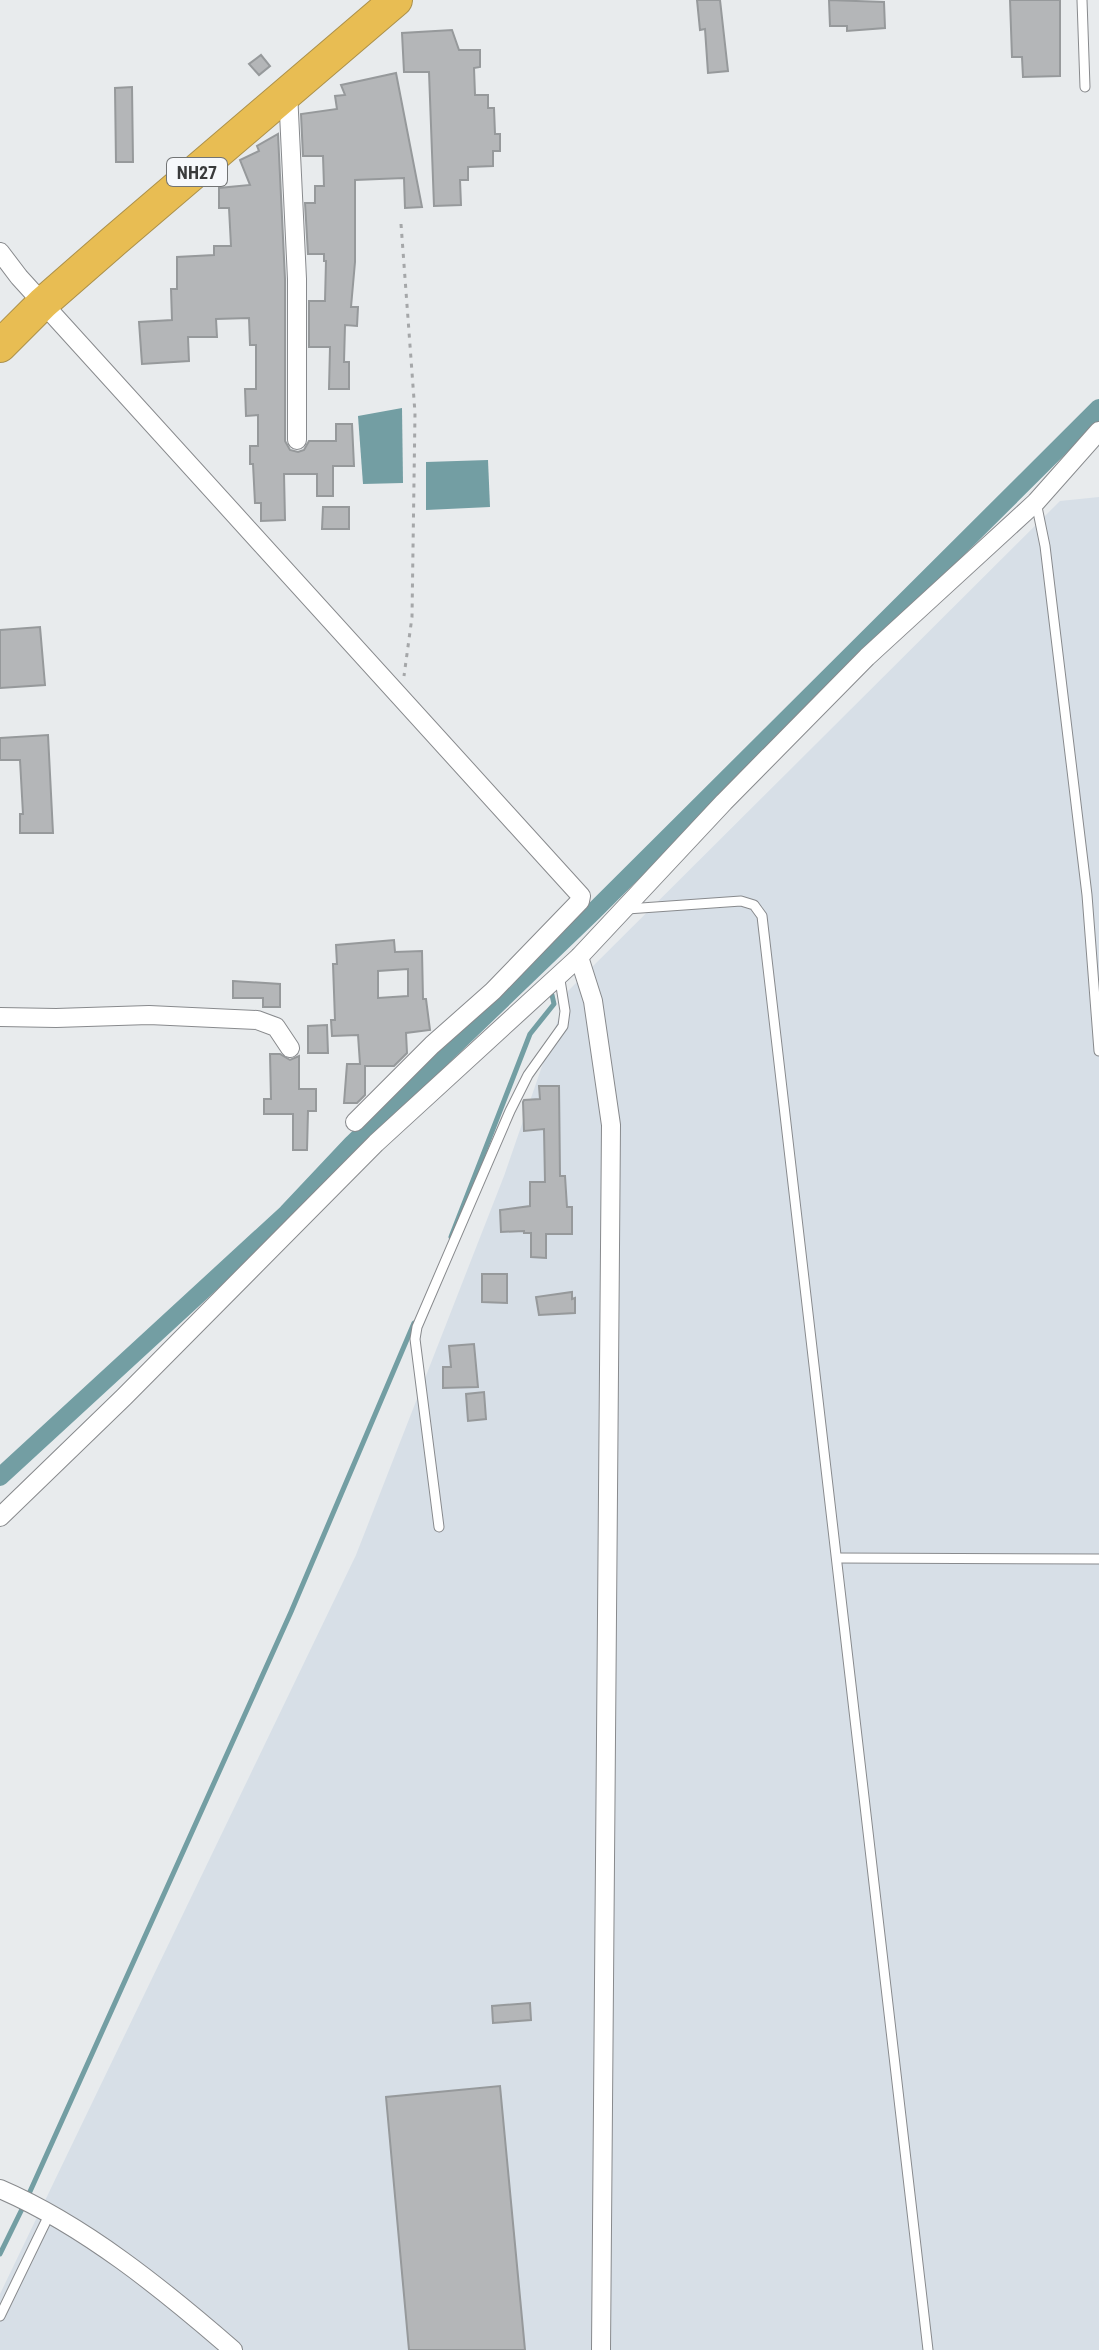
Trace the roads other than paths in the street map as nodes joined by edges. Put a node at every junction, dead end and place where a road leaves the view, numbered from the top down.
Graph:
1 (396, 0) edge
2 (1082, 0) edge
3 (1085, 87) dead end
4 (288, 92) junction
5 (0, 252) edge
6 (43, 303) junction
7 (0, 346) edge
8 (1099, 431) edge
9 (297, 440) dead end
10 (1036, 502) junction
11 (621, 909) junction
12 (579, 957) junction
13 (559, 974) junction
14 (493, 991) junction
15 (515, 1015) junction
16 (0, 1017) edge
17 (290, 1048) dead end
18 (1099, 1051) edge
19 (355, 1122) dead end
20 (0, 1517) edge
21 (439, 1527) dead end
22 (837, 1558) junction
23 (1099, 1559) edge
24 (25, 2200) edge
25 (0, 2316) edge
26 (224, 2346) edge
27 (601, 2350) edge
28 (928, 2350) edge

1 - 4 highway, NH27
2 - 3 lane
4 - 6 highway, NH27
4 - 9 street
5 - 6 street
6 - 7 highway, NH27
6 - 14 street
8 - 10 street
10 - 11 street
10 - 18 lane
11 - 12 street
11 - 22 lane
12 - 13 street
12 - 27 street
13 - 15 street
13 - 21 lane
14 - 15 street
14 - 19 street
15 - 20 street
16 - 17 street
22 - 23 lane
22 - 28 lane
24 - 25 lane
24 - 26 street

